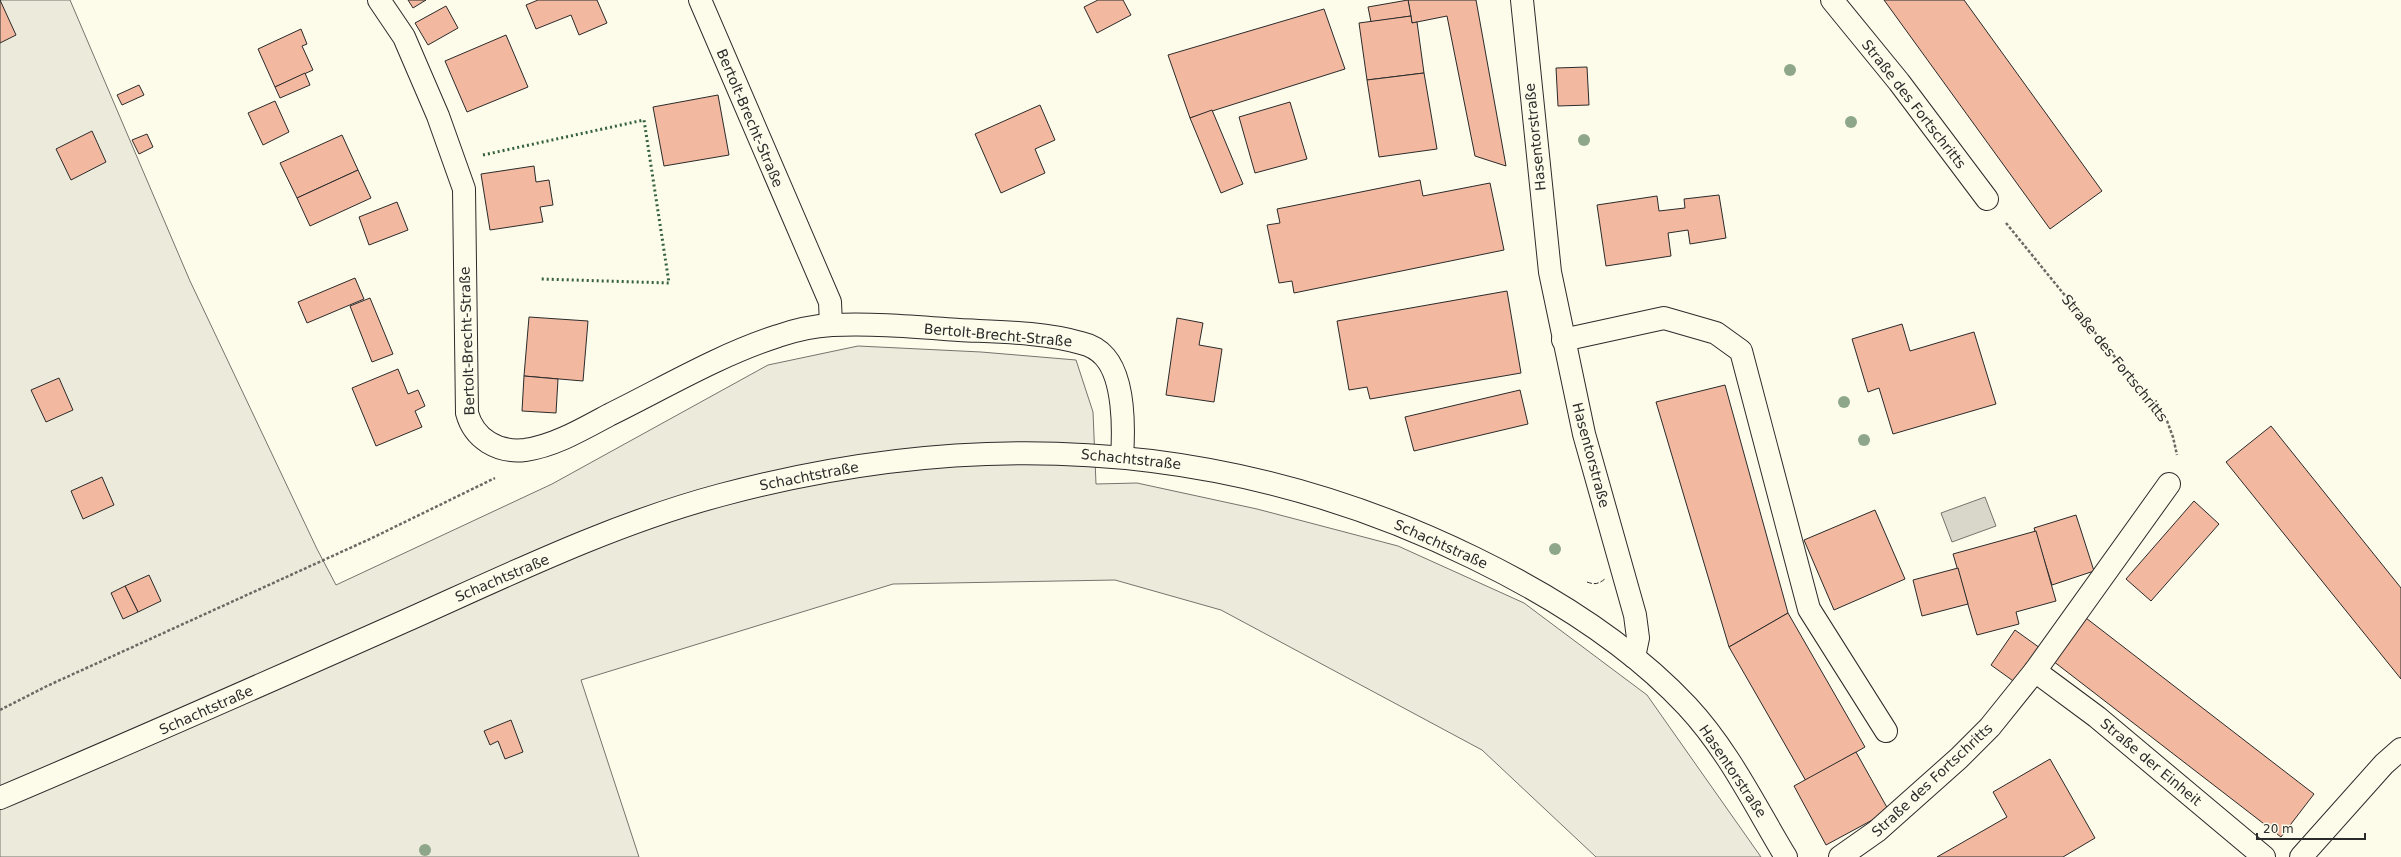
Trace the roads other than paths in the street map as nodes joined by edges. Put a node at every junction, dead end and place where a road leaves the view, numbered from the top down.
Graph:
1 (379, 0) edge
2 (700, 0) edge
3 (1522, 0) edge
4 (1832, 0) edge
5 (1987, 199) road end
6 (831, 325) junction
7 (1564, 340) junction
8 (1122, 457) junction
9 (2169, 484) road end
10 (1634, 657) junction
11 (2035, 671) junction
12 (1886, 731) dead end
13 (2401, 749) edge
14 (0, 798) edge
15 (1786, 857) edge
16 (1840, 857) edge
17 (2264, 857) edge
18 (2301, 857) edge

1 - 6 street, Bertolt-Brecht-Straße
2 - 6 street, Bertolt-Brecht-Straße
3 - 7 street, Hasentorstraße
4 - 5 street, Straße des Fortschritts
6 - 8 street, Bertolt-Brecht-Straße
7 - 10 street, Hasentorstraße
7 - 12 street
8 - 10 street, Schachtstraße
8 - 14 street, Schachtstraße
9 - 11 street, Straße des Fortschritts
10 - 15 street, Hasentorstraße
11 - 16 street, Straße des Fortschritts
11 - 17 street, Straße der Einheit
13 - 18 street

